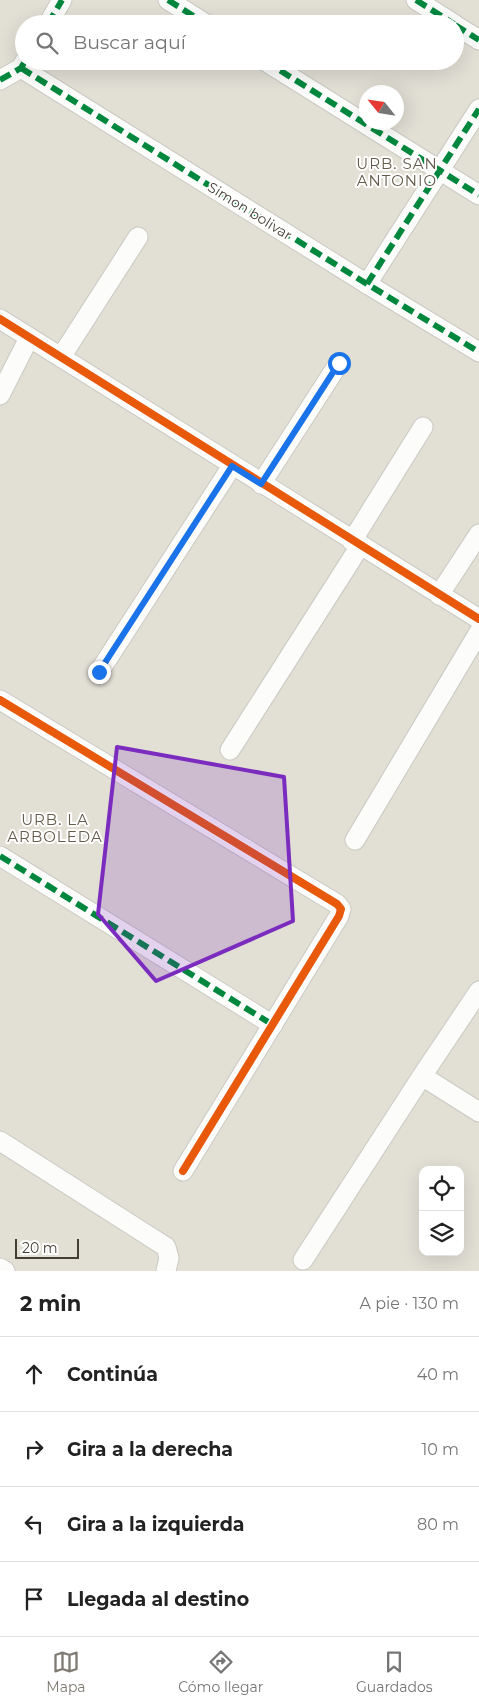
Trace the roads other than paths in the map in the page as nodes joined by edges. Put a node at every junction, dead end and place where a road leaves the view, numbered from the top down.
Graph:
1 (62, 0) edge
2 (168, 0) edge
3 (416, 0) edge
4 (53, 15) edge
5 (192, 15) edge
6 (440, 15) edge
7 (464, 30) edge
8 (479, 40) edge
9 (15, 70) edge
10 (32, 70) edge
11 (279, 70) edge
12 (0, 80) edge
13 (479, 109) edge
14 (439, 171) junction
15 (479, 196) edge
16 (138, 237) dead end
17 (367, 284) junction
18 (0, 320) edge
19 (30, 338) junction
20 (479, 352) edge
21 (61, 358) junction
22 (339, 363) dead end
23 (0, 395) edge
24 (423, 427) dead end
25 (232, 466) junction
26 (261, 484) junction
27 (479, 534) edge
28 (356, 543) junction
29 (439, 595) junction
30 (479, 619) edge
31 (479, 632) edge
32 (99, 672) dead end
33 (0, 700) edge
34 (230, 750) dead end
35 (355, 840) dead end
36 (0, 856) edge
37 (479, 991) edge
38 (273, 1025) junction
39 (422, 1076) junction
40 (479, 1112) edge
41 (0, 1141) edge
42 (183, 1171) dead end
43 (303, 1260) dead end
44 (0, 1268) edge
45 (5, 1271) edge
46 (166, 1271) edge

1 - 4 street
2 - 5 street
3 - 6 street
7 - 8 street
9 - 12 street
10 - 17 street, Simon bolivar
11 - 14 street
13 - 14 street
14 - 15 street
14 - 17 street
16 - 21 street
17 - 20 street, Simon bolivar
18 - 19 street
19 - 21 street
19 - 23 street
21 - 25 street
22 - 26 street
24 - 28 street
25 - 26 street
25 - 32 street
26 - 28 street
27 - 29 street
28 - 29 street
28 - 34 street
29 - 30 street
31 - 35 street
33 - 38 street
36 - 38 street
37 - 39 street
38 - 42 street
39 - 40 street
39 - 43 street
41 - 46 street
44 - 45 street

